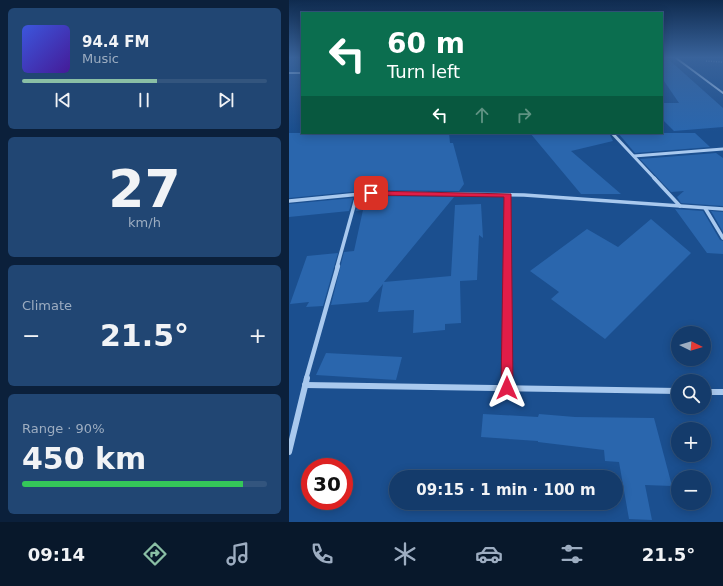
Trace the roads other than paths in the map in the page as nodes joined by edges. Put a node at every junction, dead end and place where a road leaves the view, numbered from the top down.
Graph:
1 (709, 82) edge
2 (723, 93) edge
3 (613, 134) edge
4 (723, 150) edge
5 (634, 156) junction
6 (357, 195) junction
7 (508, 195) junction
8 (289, 201) edge
9 (680, 206) junction
10 (705, 208) junction
11 (723, 209) edge
12 (723, 238) edge
13 (305, 385) junction
14 (507, 388) junction
15 (671, 391) edge
16 (711, 392) edge
17 (723, 392) edge
18 (289, 452) edge

1 - 2 street
3 - 5 street
4 - 5 street
5 - 9 street
6 - 7 street
6 - 8 street
6 - 13 street
7 - 9 street
7 - 14 street
9 - 10 street
10 - 11 street
10 - 12 street
13 - 14 street
13 - 18 street
14 - 15 street
16 - 17 street

